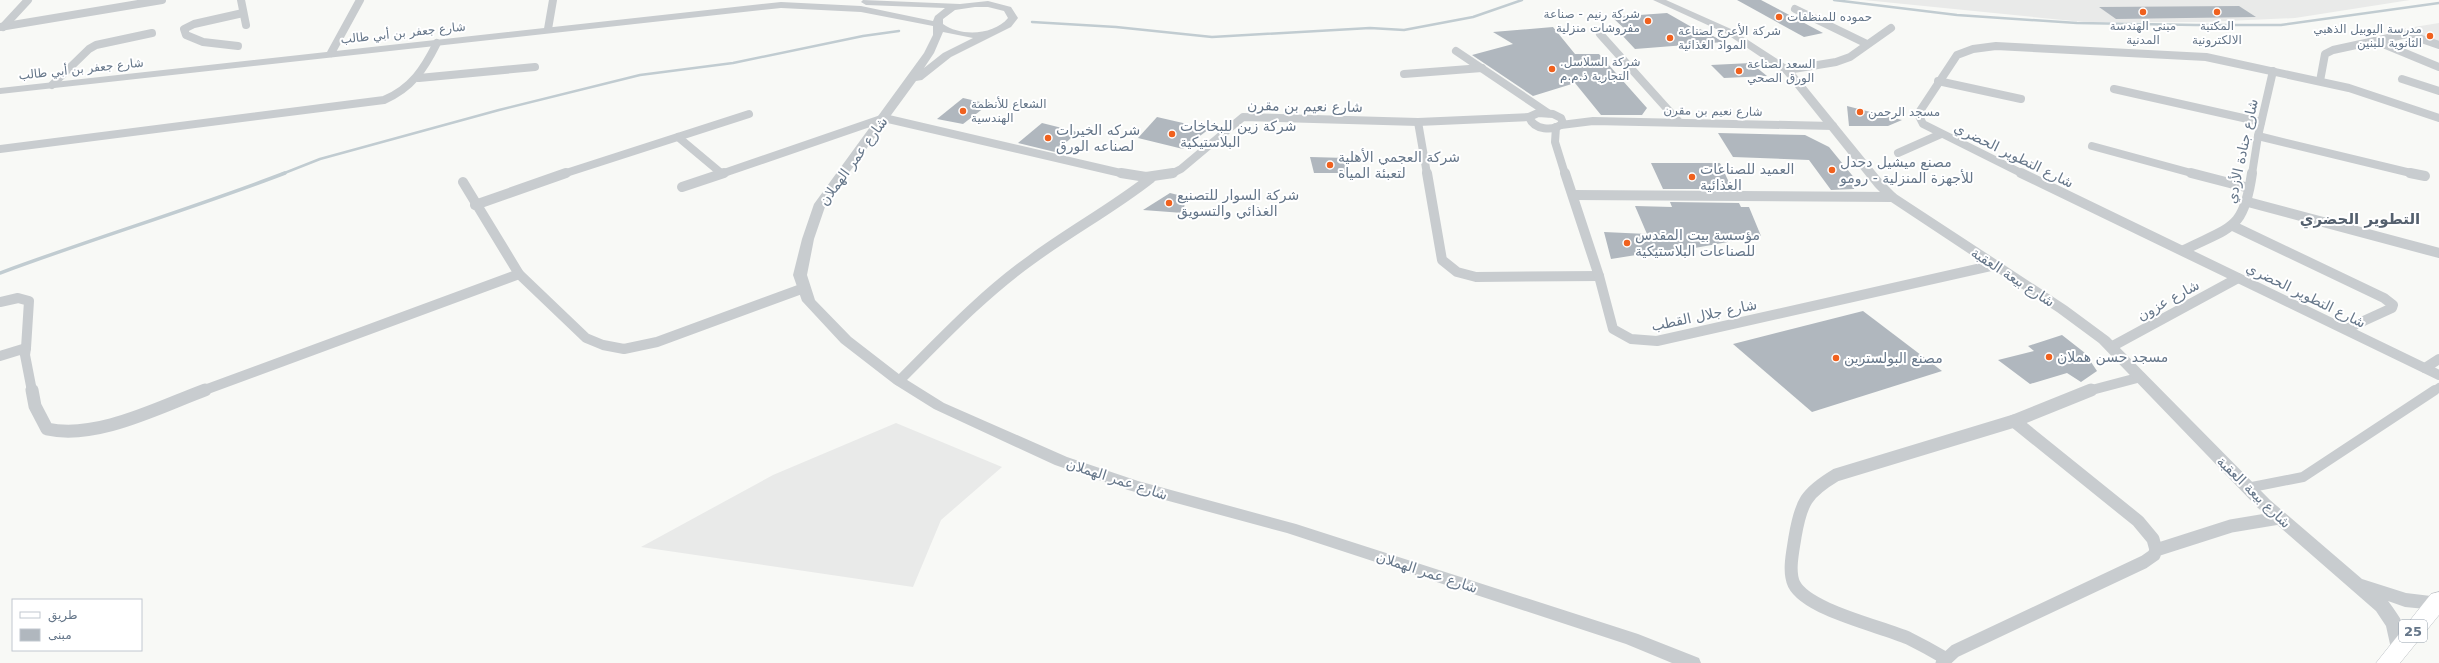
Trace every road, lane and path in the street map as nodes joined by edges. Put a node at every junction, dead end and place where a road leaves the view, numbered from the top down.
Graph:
1 (28, 0) edge
2 (162, 0) edge
3 (241, 0) edge
4 (360, 0) edge
5 (553, 0) edge
6 (972, 0) edge
7 (1658, 0) edge
8 (780, 3) edge
9 (809, 4) junction
10 (1009, 5) edge
11 (960, 6) junction
12 (1795, 9) dead end
13 (243, 13) junction
14 (246, 25) dead end
15 (939, 26) junction
16 (2, 27) edge
17 (1891, 28) dead end
18 (548, 29) junction
19 (996, 30) junction
20 (152, 33) dead end
21 (1600, 34) dead end
22 (2376, 40) junction
23 (437, 43) junction
24 (1867, 44) junction
25 (238, 46) dead end
26 (2439, 46) edge
27 (1456, 51) dead end
28 (330, 53) junction
29 (535, 67) dead end
30 (2439, 67) edge
31 (1482, 68) junction
32 (1787, 70) junction
33 (2273, 71) junction
34 (1404, 74) dead end
35 (419, 78) junction
36 (2402, 79) dead end
37 (1938, 81) junction
38 (2320, 81) junction
39 (52, 85) junction
40 (905, 89) junction
41 (2114, 89) dead end
42 (0, 91) edge
43 (2439, 91) edge
44 (1524, 98) junction
45 (2021, 99) dead end
46 (1548, 113) junction
47 (749, 114) dead end
48 (1558, 116) junction
49 (884, 118) junction
50 (2439, 118) edge
51 (1535, 121) junction
52 (1593, 121) junction
53 (1418, 122) junction
54 (1679, 122) junction
55 (2261, 122) junction
56 (1559, 126) junction
57 (1833, 126) junction
58 (1941, 134) junction
59 (2258, 136) junction
60 (678, 137) junction
61 (1555, 142) junction
62 (2092, 146) dead end
63 (0, 149) edge
64 (1898, 152) dead end
65 (721, 173) junction
66 (2425, 176) dead end
67 (1151, 178) junction
68 (463, 182) dead end
69 (682, 187) dead end
70 (2249, 188) junction
71 (1573, 195) junction
72 (1892, 197) junction
73 (2248, 202) junction
74 (475, 204) junction
75 (2233, 226) junction
76 (2184, 250) junction
77 (2439, 253) edge
78 (1995, 266) junction
79 (519, 274) junction
80 (1599, 276) junction
81 (2238, 278) junction
82 (804, 288) junction
83 (0, 302) edge
84 (2346, 329) junction
85 (2112, 347) junction
86 (26, 348) junction
87 (0, 356) edge
88 (2439, 359) edge
89 (2425, 368) junction
90 (2439, 375) edge
91 (2141, 377) junction
92 (899, 381) junction
93 (2439, 387) edge
94 (2014, 420) junction
95 (2247, 488) junction
96 (2279, 518) junction
97 (2156, 550) junction
98 (2353, 581) junction
99 (2438, 601) edge
100 (2393, 655) edge
101 (1944, 661) edge
102 (1692, 663) edge

1 - 16 street
2 - 16 street
3 - 13 street
4 - 28 street
5 - 18 street
6 - 11 street
7 - 32 street, شارع بيعة العقبة
8 - 9 street, شارع جعفر بن أبي طالب
8 - 18 street, شارع جعفر بن أبي طالب
9 - 11 street, شارع جعفر بن أبي طالب
9 - 15 street, شارع جعفر بن أبي طالب
10 - 11 street, شارع جعفر بن أبي طالب
10 - 19 street, شارع عمر الهملان
11 - 15 street, شارع عمر الهملان
12 - 24 street
13 - 14 street
13 - 25 street
15 - 19 street, شارع جعفر بن أبي طالب
15 - 40 street, شارع عمر الهملان
17 - 24 street
18 - 23 street, شارع جعفر بن أبي طالب
19 - 40 street, شارع عمر الهملان
20 - 39 street
21 - 54 street
22 - 26 street
22 - 30 street
22 - 38 street
23 - 28 street, شارع جعفر بن أبي طالب
23 - 35 street
24 - 32 street
27 - 31 street, شارع جلال القطب
28 - 39 street, شارع جعفر بن أبي طالب
29 - 35 street
31 - 34 street
31 - 44 street, شارع جلال القطب
32 - 57 street, شارع بيعة العقبة
33 - 37 street, شارع التطوير الحضري
33 - 38 street, شارع التطوير الحضري
33 - 55 street, شارع جنادة الأزدي
35 - 63 street
36 - 43 street
37 - 45 street
37 - 58 street, شارع التطوير الحضري
38 - 50 street, شارع التطوير الحضري
39 - 42 street, شارع جعفر بن أبي طالب
40 - 49 street, شارع عمر الهملان
41 - 55 street
44 - 46 street, شارع جلال القطب
44 - 51 street, شارع جلال القطب
46 - 48 street, شارع نعيم بن مقرن
46 - 51 street
47 - 60 street
48 - 52 street, شارع نعيم بن مقرن
48 - 56 street
49 - 65 street
49 - 67 street, شارع نعيم بن مقرن
49 - 82 street, شارع عمر الهملان
51 - 53 street, شارع نعيم بن مقرن
51 - 56 street, شارع نعيم بن مقرن
51 - 61 street, شارع جلال القطب
52 - 54 street, شارع نعيم بن مقرن
52 - 56 street, شارع نعيم بن مقرن
53 - 67 street, شارع نعيم بن مقرن
53 - 80 street
54 - 57 street, شارع نعيم بن مقرن
55 - 59 street, شارع جنادة الأزدي
56 - 61 street, شارع جلال القطب
57 - 72 street, شارع بيعة العقبة
58 - 64 street
58 - 76 street, شارع التطوير الحضري
59 - 66 street
59 - 70 street, شارع جنادة الأزدي
60 - 65 street
60 - 74 street
61 - 71 street, شارع جلال القطب
62 - 70 street
65 - 69 street
67 - 92 street
68 - 74 street
70 - 73 street, شارع جنادة الأزدي
71 - 72 street
71 - 80 street, شارع جلال القطب
72 - 78 street, شارع بيعة العقبة
73 - 75 street, شارع جنادة الأزدي
73 - 77 street
74 - 79 street
75 - 76 street
75 - 84 street
76 - 81 street, شارع التطوير الحضري
78 - 80 street, شارع جلال القطب
78 - 85 street, شارع بيعة العقبة
79 - 82 street
79 - 86 street
81 - 84 street, شارع التطوير الحضري
81 - 85 street, شارع عزون
82 - 92 street, شارع عمر الهملان
83 - 86 street
84 - 89 street, شارع التطوير الحضري
85 - 91 street, شارع بيعة العقبة
86 - 87 street
88 - 89 street
89 - 90 street, شارع التطوير الحضري
91 - 94 street
91 - 95 street, شارع بيعة العقبة
92 - 102 street, شارع عمر الهملان
93 - 95 street
94 - 97 street
94 - 101 street
95 - 96 street, شارع بيعة العقبة
96 - 97 street
96 - 98 street, شارع بيعة العقبة
97 - 101 street
98 - 99 street, شارع بيعة العقبة
98 - 100 street, شارع بيعة العقبة
99 - 100 main road, 25

